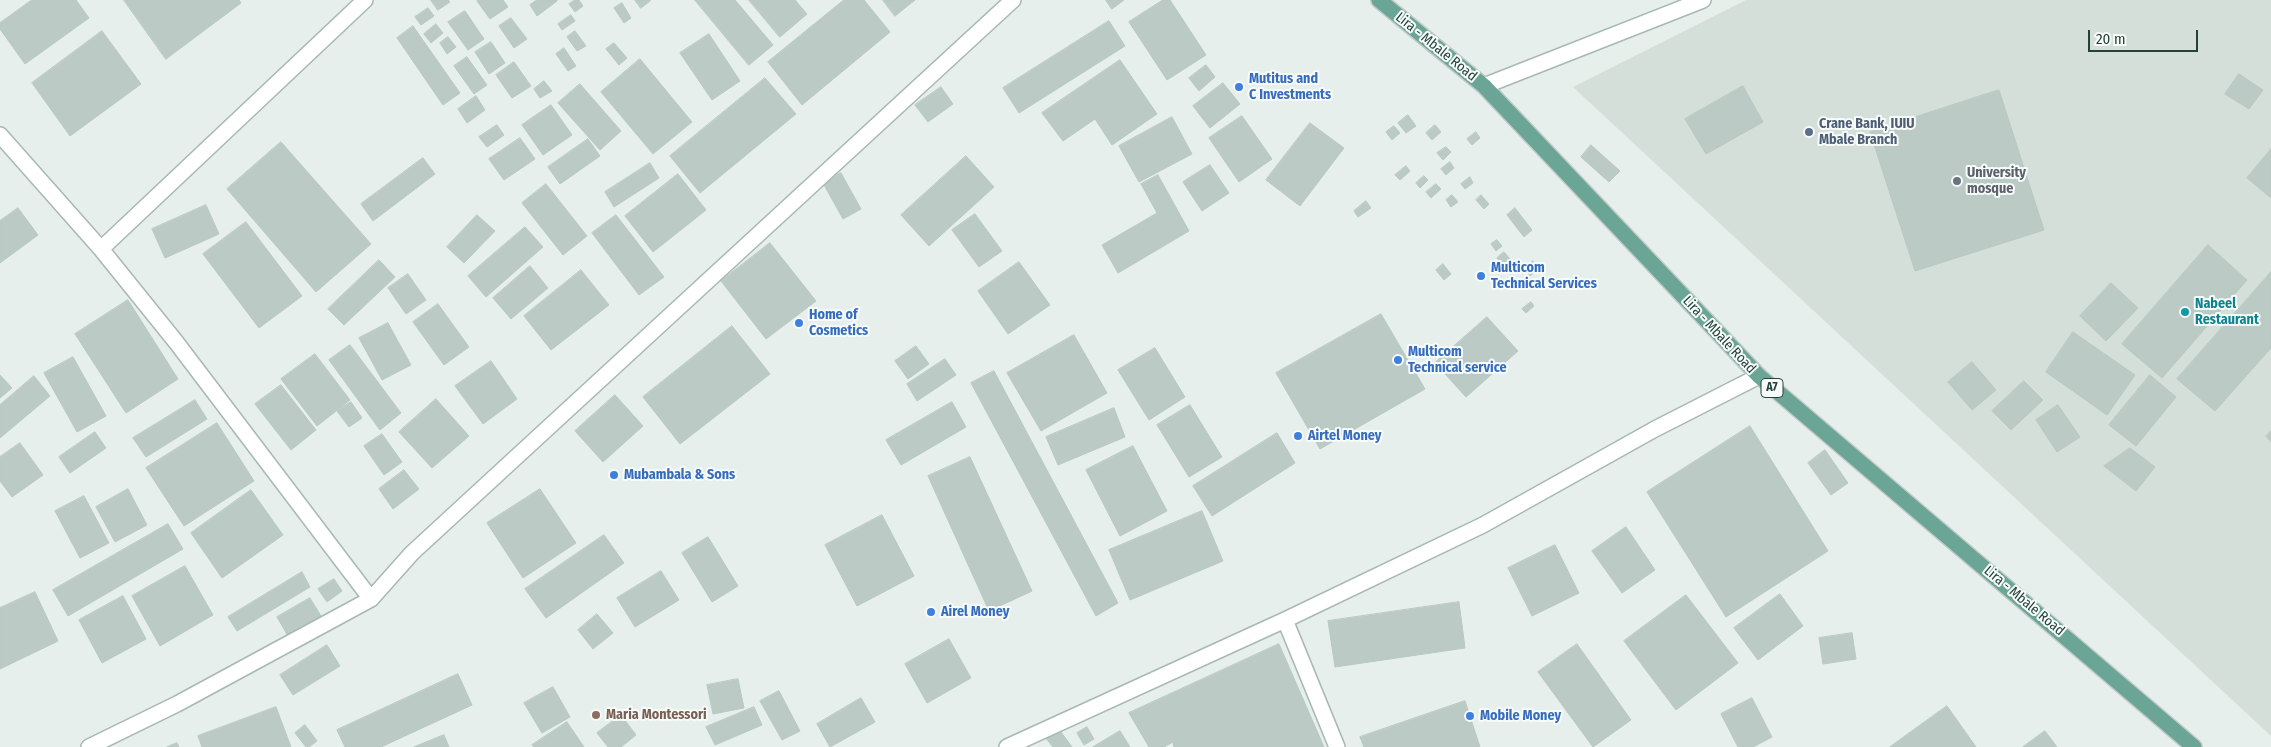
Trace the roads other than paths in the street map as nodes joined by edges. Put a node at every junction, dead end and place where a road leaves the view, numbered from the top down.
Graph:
1 (366, 0) edge
2 (1014, 0) edge
3 (1379, 0) edge
4 (1703, 0) edge
5 (1484, 86) junction
6 (0, 134) edge
7 (100, 249) junction
8 (1758, 376) junction
9 (371, 598) junction
10 (1285, 620) junction
11 (89, 747) edge
12 (1007, 747) edge
13 (1337, 747) edge
14 (2194, 747) edge

1 - 7 street
2 - 9 street
3 - 5 main road, Lira - Mbale Road / A7
4 - 5 street
5 - 8 main road, Lira - Mbale Road / A7
6 - 7 street
7 - 9 street
8 - 10 street
8 - 14 main road, Lira - Mbale Road / A7
9 - 11 street
10 - 12 street
10 - 13 street

